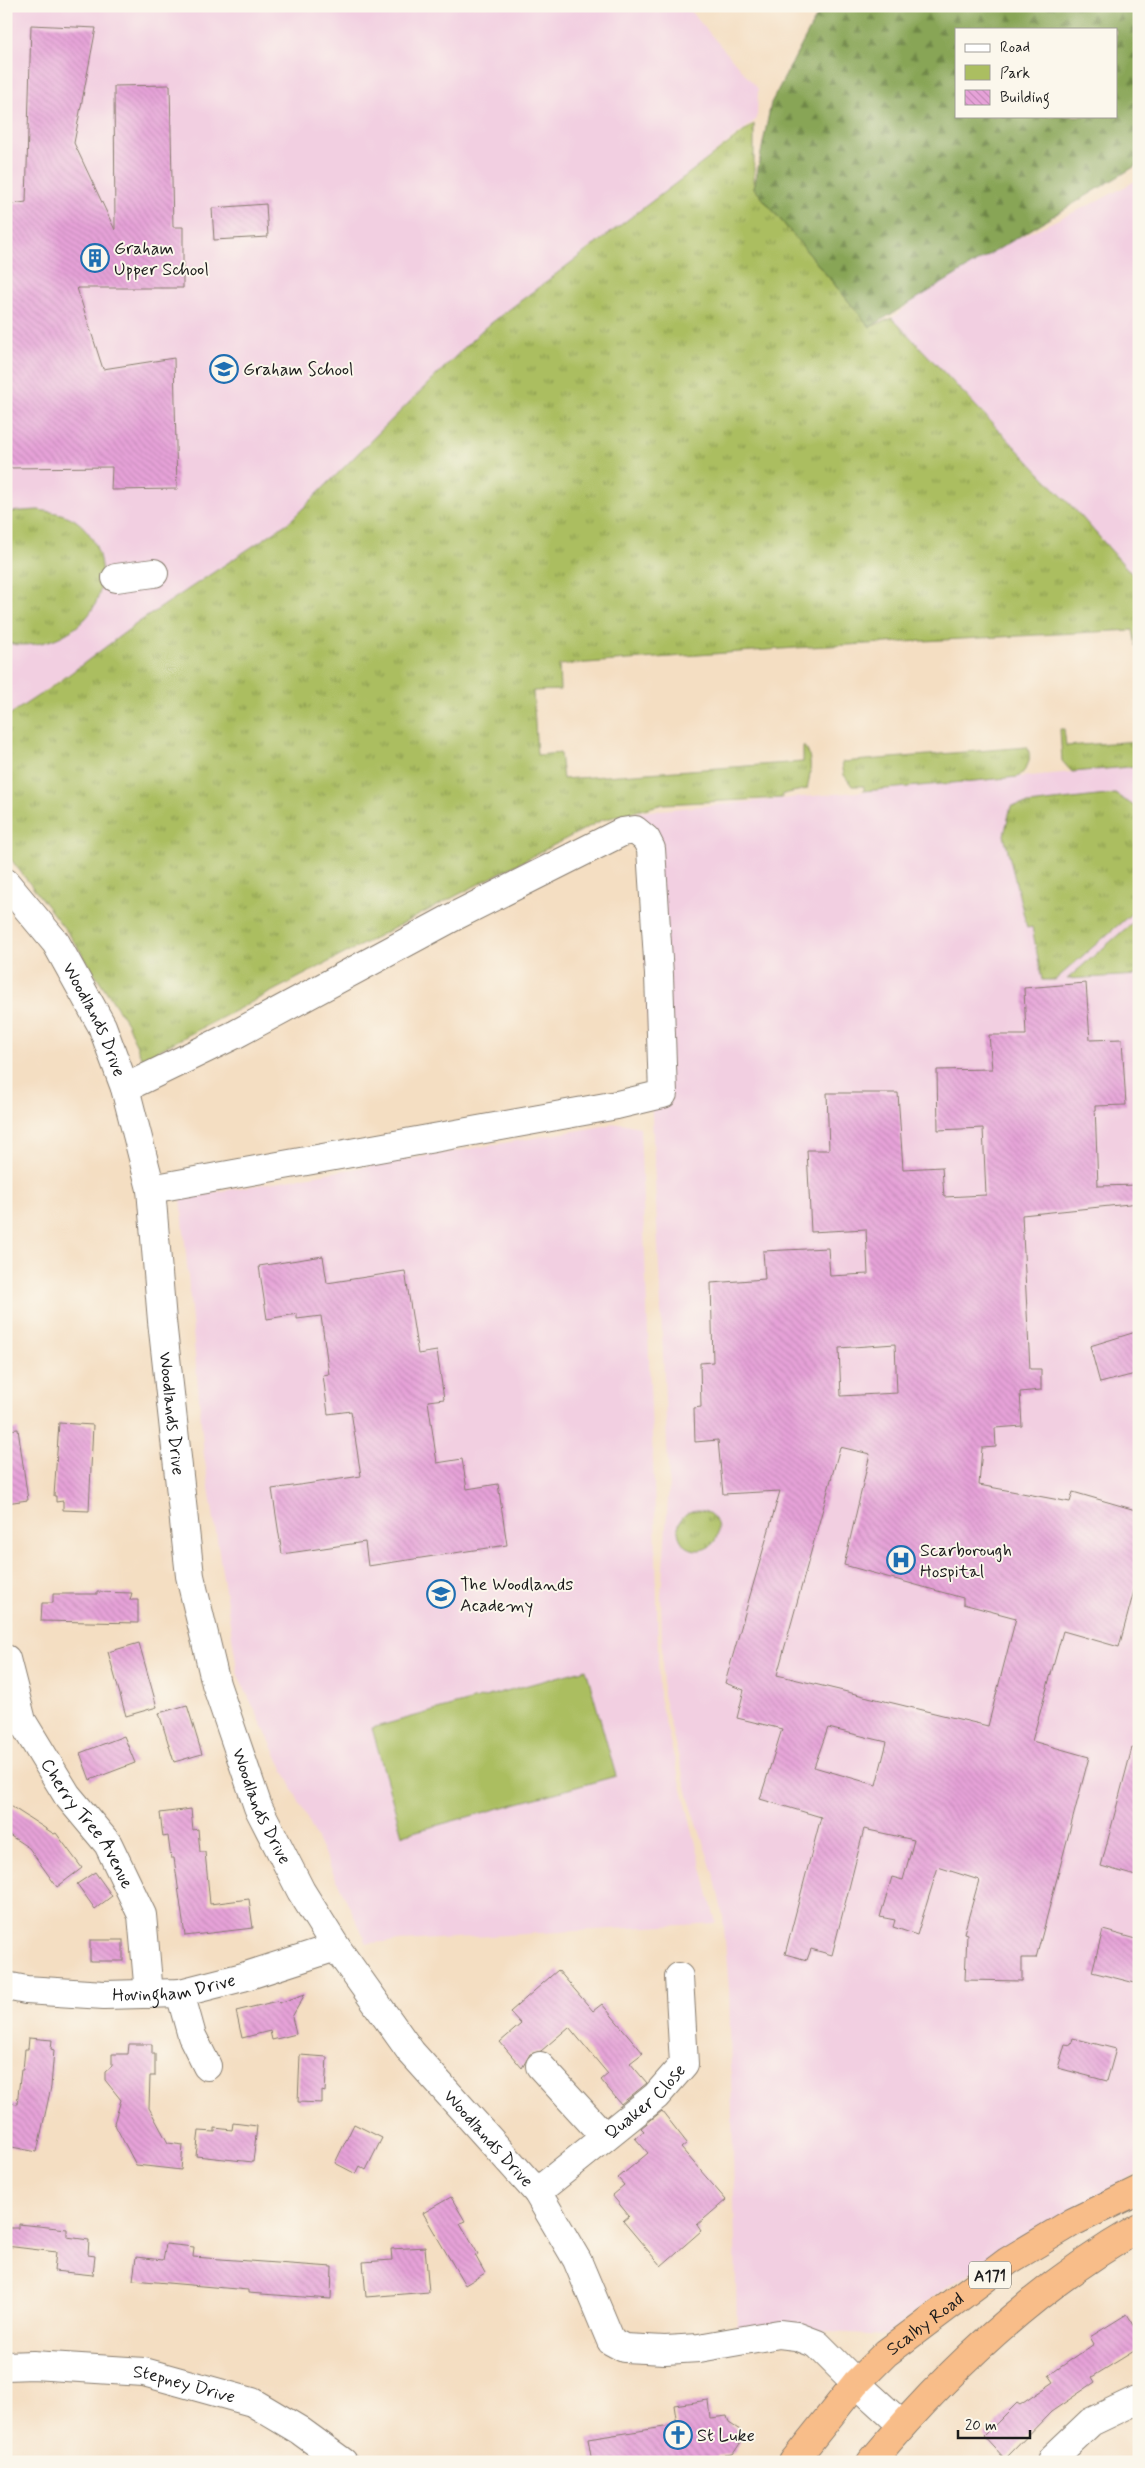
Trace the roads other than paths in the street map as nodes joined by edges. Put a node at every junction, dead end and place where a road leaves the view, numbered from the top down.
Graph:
1 (154, 573) dead end
2 (116, 578) dead end
3 (6, 883) edge
4 (124, 1088) junction
5 (151, 1189) junction
6 (6, 1659) edge
7 (336, 1947) junction
8 (679, 1977) dead end
9 (6, 1986) edge
10 (180, 1993) junction
11 (149, 1994) junction
12 (207, 2066) dead end
13 (540, 2066) dead end
14 (605, 2137) junction
15 (1139, 2190) edge
16 (537, 2192) junction
17 (1139, 2228) edge
18 (6, 2366) edge
19 (856, 2383) junction
20 (1139, 2399) edge
21 (902, 2425) junction
22 (343, 2462) edge
23 (793, 2462) edge
24 (871, 2462) edge
25 (1053, 2462) edge

1 - 2 street
3 - 4 street, Woodlands Drive
4 - 5 street, Woodlands Drive
4 - 5 street
5 - 7 street, Woodlands Drive
6 - 11 street, Cherry Tree Avenue
7 - 10 street, Hovingham Drive
7 - 16 street, Woodlands Drive
8 - 14 street, Quaker Close
9 - 11 street, Hovingham Drive
10 - 11 street, Hovingham Drive
10 - 12 street
13 - 14 street
14 - 16 street, Quaker Close
15 - 19 highway, Scalby Road / A171
16 - 19 street, Woodlands Drive
17 - 21 highway, A171
18 - 22 street, Stepney Drive
19 - 21 street, Woodlands Drive
19 - 23 highway, Scalby Road / A171
20 - 25 street
21 - 24 highway, A171

